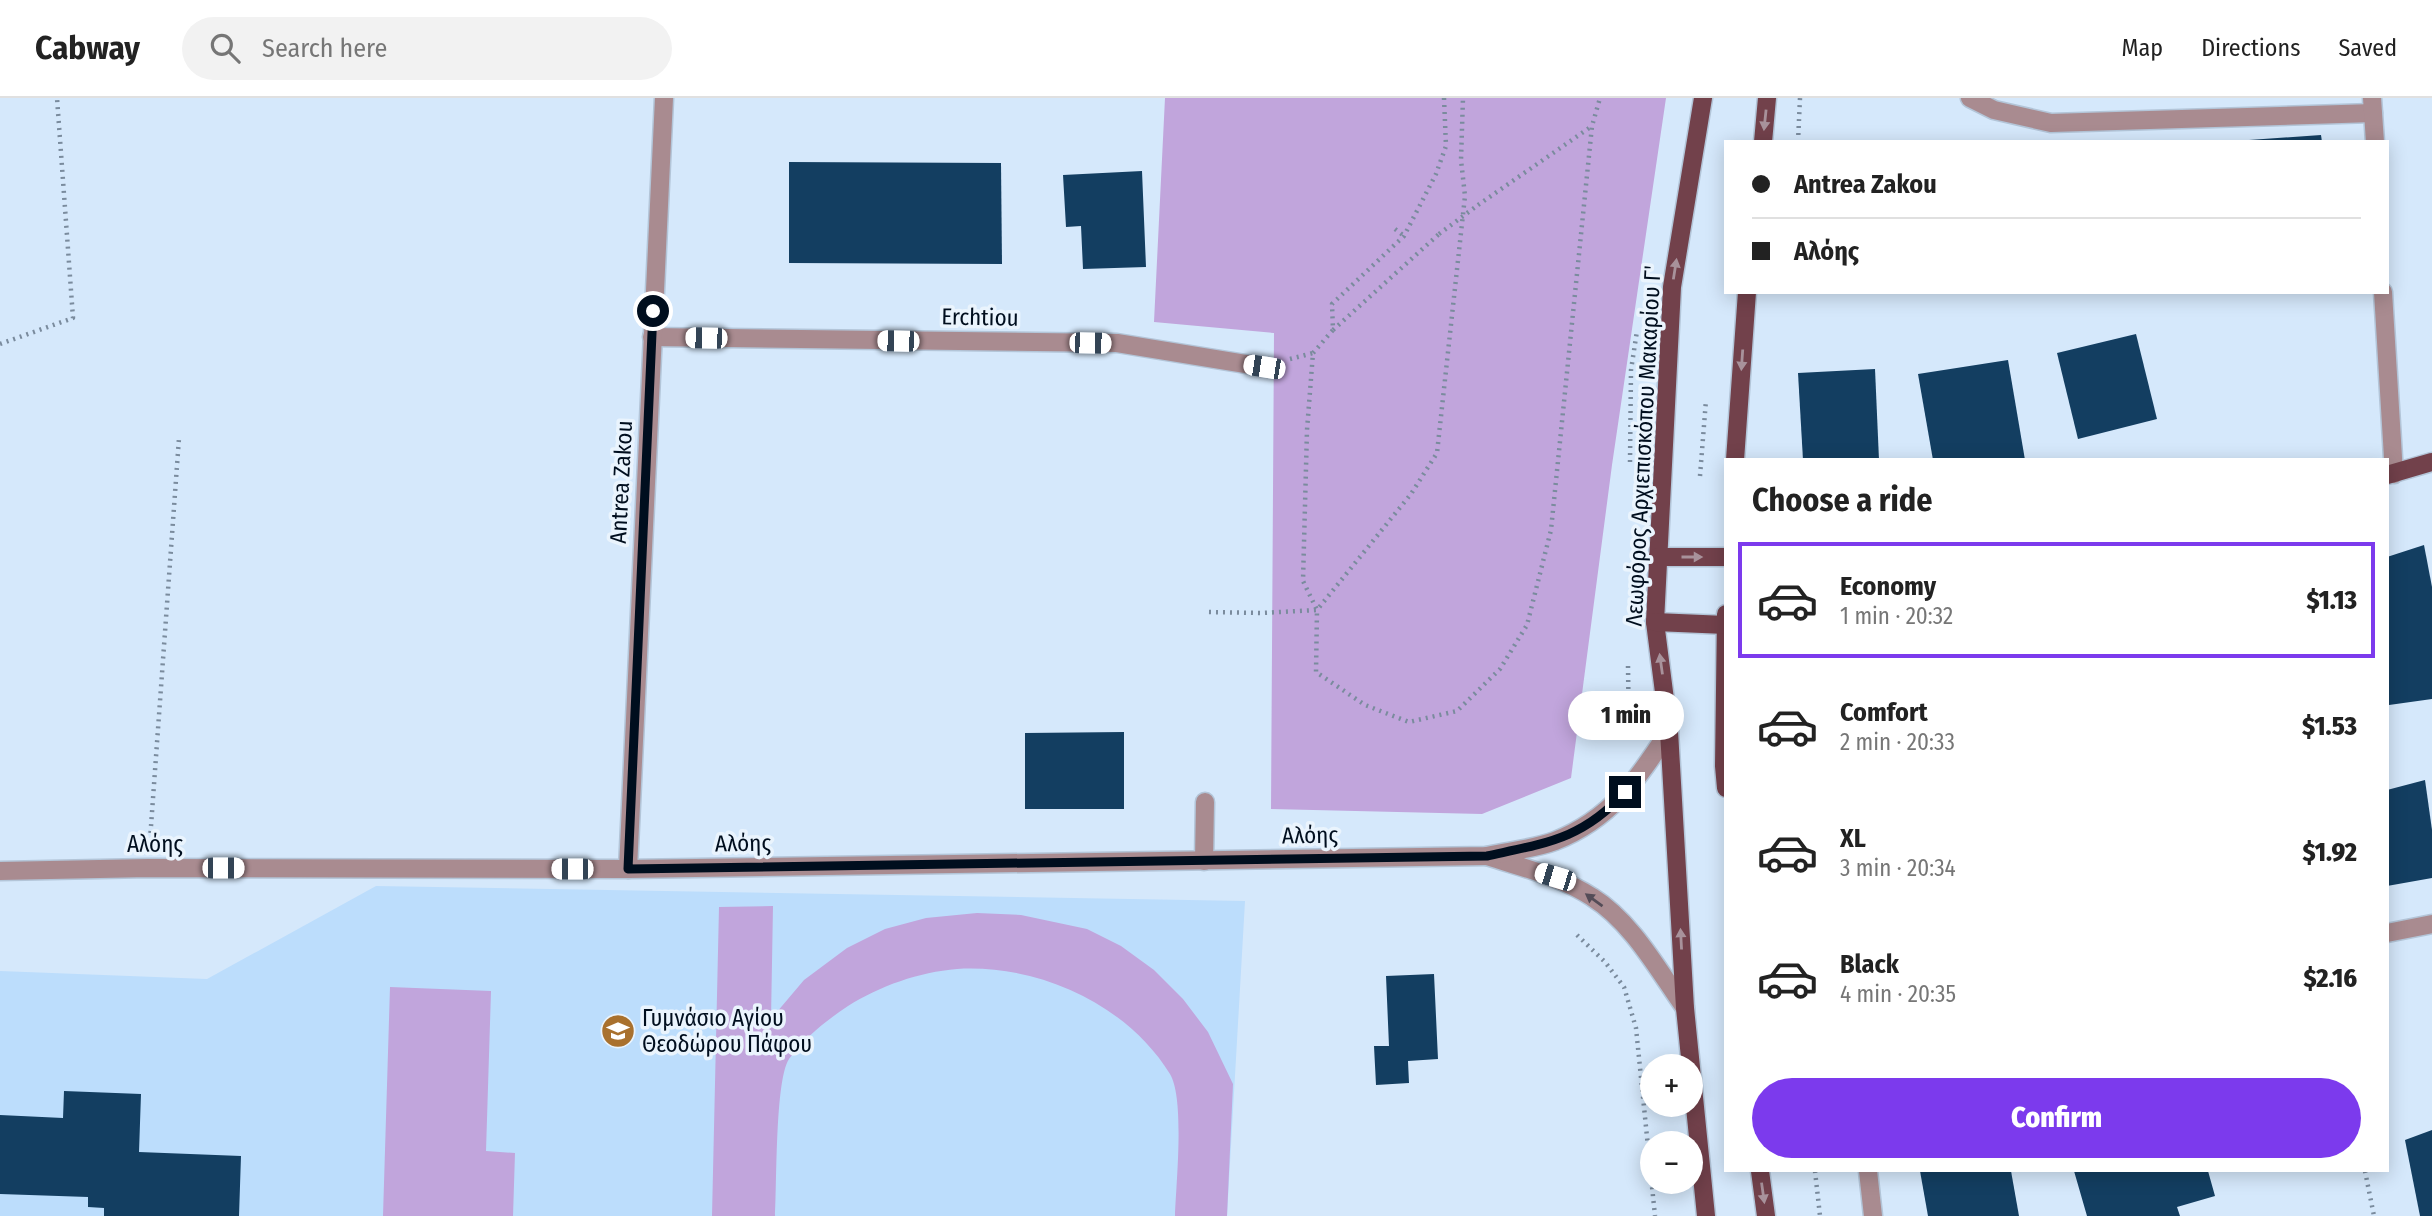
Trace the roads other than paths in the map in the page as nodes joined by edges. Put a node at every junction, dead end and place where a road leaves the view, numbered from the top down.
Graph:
1 (664, 98) edge
2 (1703, 98) edge
3 (1767, 98) edge
4 (1969, 98) edge
5 (2372, 105) edge
6 (1763, 140) edge
7 (2375, 140) edge
8 (1746, 294) edge
9 (2383, 294) edge
10 (652, 337) junction
11 (1264, 367) dead end
12 (1735, 458) edge
13 (2432, 462) edge
14 (2390, 474) edge
15 (1658, 557) junction
16 (1724, 557) edge
17 (1655, 622) junction
18 (1724, 625) edge
19 (1670, 731) junction
20 (1205, 802) dead end
21 (1487, 856) junction
22 (1203, 861) junction
23 (628, 869) junction
24 (0, 871) edge
25 (2432, 924) edge
26 (2389, 933) edge
27 (1685, 1008) junction
28 (1760, 1172) edge
29 (1868, 1172) edge
30 (1706, 1216) edge
31 (1766, 1216) edge
32 (1873, 1216) edge

1 - 10 street, Antrea Zakou
15 -> 2 main road, Λεωφόρος Αρχιεπισκόπου Μακαρίου Γ'
3 -> 6 main road
4 - 5 street
5 - 7 street
8 -> 12 main road
9 - 14 street
10 - 11 street, Erchtiou
10 - 23 street, Antrea Zakou
13 - 14 main road
15 -> 16 main road
15 - 17 main road, Λεωφόρος Αρχιεπισκόπου Μακαρίου Γ'
17 - 18 main road
19 -> 17 main road, Λεωφόρος Αρχιεπισκόπου Μακαρίου Γ'
19 - 21 street, Αλόης
27 -> 19 main road, Λεωφόρος Αρχιεπισκόπου Μακαρίου Γ'
20 - 22 street
21 - 22 street, Αλόης
27 -> 21 street, Αλόης
22 - 23 street, Αλόης
23 - 24 street, Αλόης
25 - 26 street
27 - 30 main road, Λεωφόρος Αρχιεπισκόπου Μακαρίου Γ'
28 -> 31 main road
29 - 32 street

